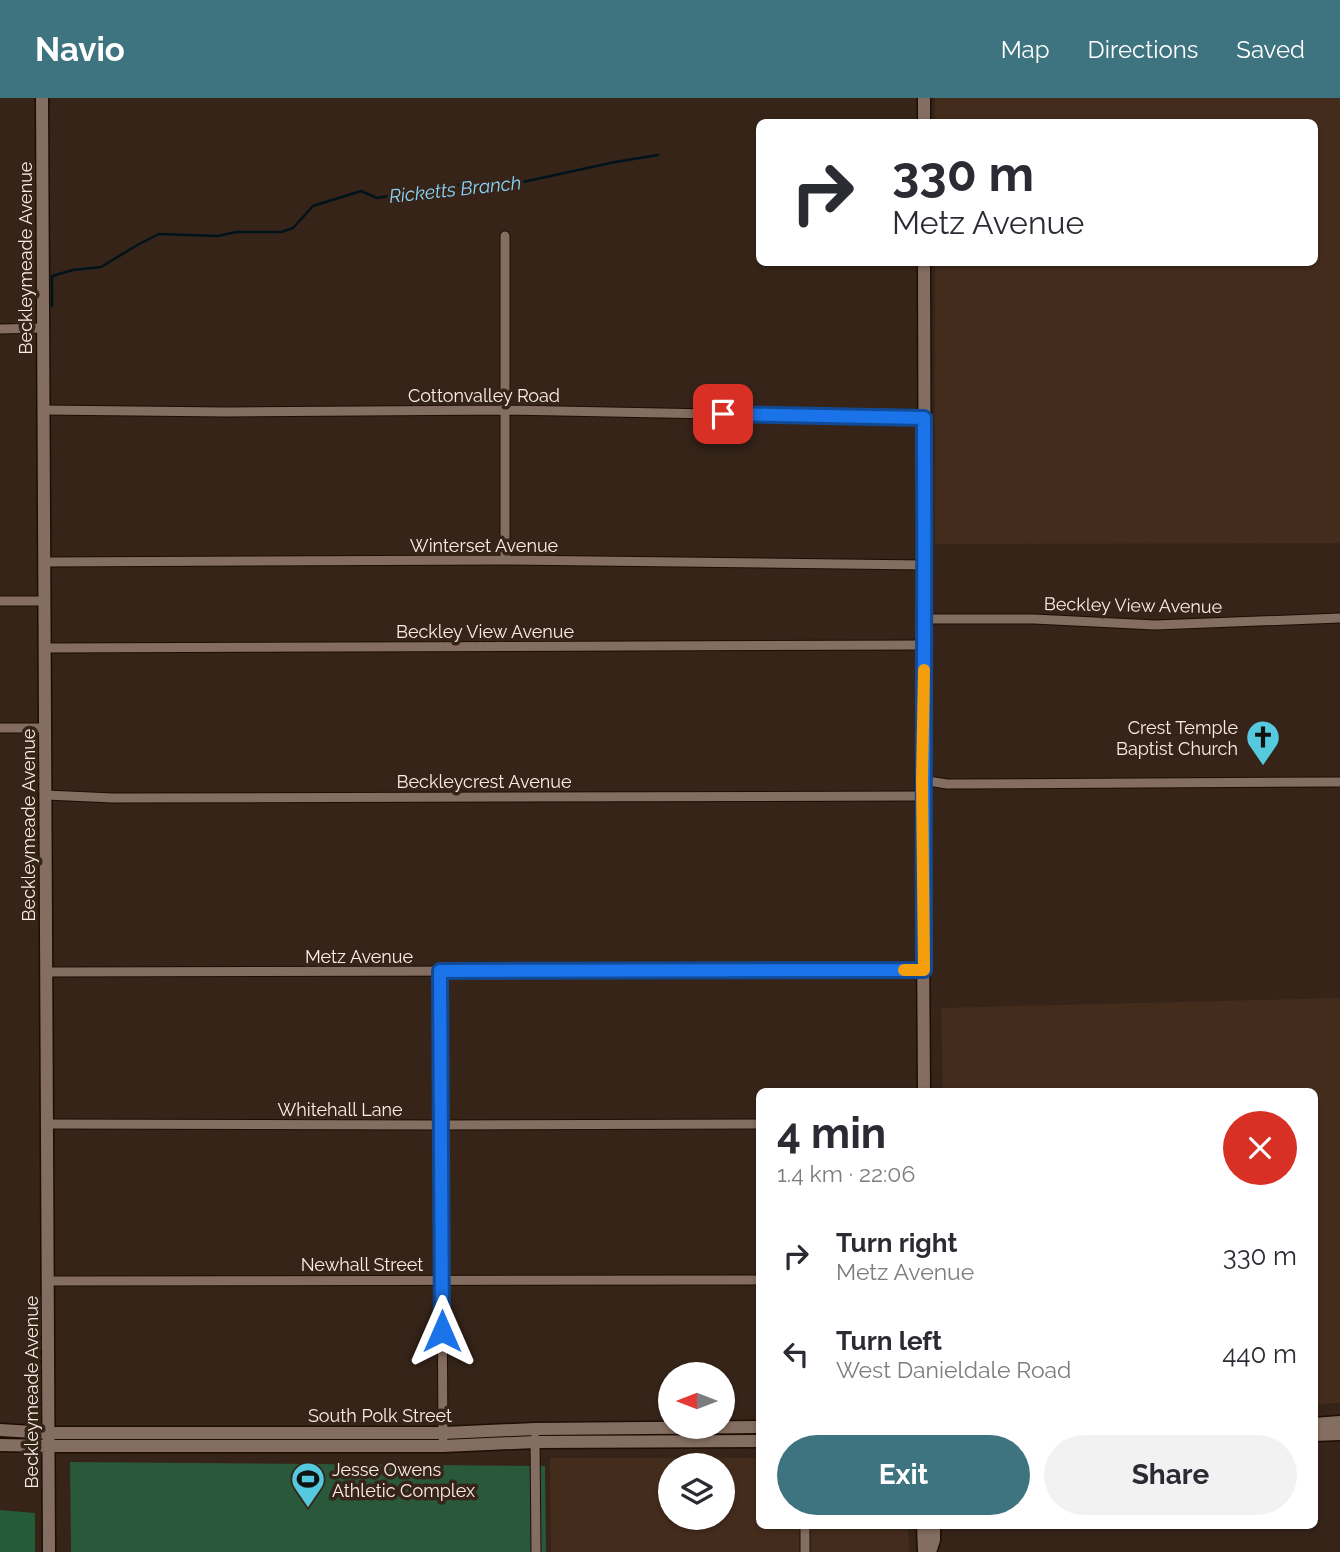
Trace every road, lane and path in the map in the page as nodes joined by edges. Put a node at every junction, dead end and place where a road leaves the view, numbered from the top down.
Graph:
1 (42, 98) edge
2 (924, 98) edge
3 (923, 119) edge
4 (505, 236) dead end
5 (924, 266) edge
6 (0, 328) edge
7 (43, 328) junction
8 (44, 410) junction
9 (505, 410) junction
10 (924, 418) junction
11 (505, 561) junction
12 (44, 562) junction
13 (924, 565) junction
14 (0, 601) edge
15 (45, 601) junction
16 (1340, 618) edge
17 (925, 619) junction
18 (925, 645) junction
19 (45, 648) junction
20 (0, 728) edge
21 (45, 728) junction
22 (922, 780) junction
23 (1340, 782) edge
24 (46, 795) junction
25 (922, 796) junction
26 (924, 970) junction
27 (440, 971) junction
28 (46, 972) junction
29 (924, 1088) edge
30 (47, 1124) junction
31 (756, 1124) edge
32 (442, 1125) junction
33 (442, 1280) junction
34 (756, 1280) edge
35 (48, 1281) junction
36 (1340, 1422) edge
37 (1318, 1423) edge
38 (735, 1427) edge
39 (756, 1427) edge
40 (0, 1430) edge
41 (658, 1431) edge
42 (1340, 1434) edge
43 (535, 1435) junction
44 (609, 1435) junction
45 (1318, 1435) edge
46 (443, 1439) junction
47 (49, 1440) junction
48 (697, 1441) joint
49 (756, 1441) edge
50 (0, 1444) edge
51 (805, 1529) edge
52 (923, 1529) edge
53 (934, 1529) edge
54 (49, 1552) edge
55 (536, 1552) edge
56 (806, 1552) edge
57 (924, 1552) edge
58 (930, 1552) edge

1 - 7 street, Beckleymeade Avenue
2 - 3 street
4 - 9 street
5 - 10 street
6 - 7 street
7 - 8 street, Beckleymeade Avenue
8 - 9 street, Cottonvalley Road
8 - 12 street, Beckleymeade Avenue
9 - 10 street, Cottonvalley Road
9 - 11 street
10 - 13 street
11 - 12 street, Winterset Avenue
11 - 13 street, Winterset Avenue
12 - 15 street, Beckleymeade Avenue
13 - 17 street
14 - 15 street
15 - 19 street, Beckleymeade Avenue
16 - 17 street, Beckley View Avenue
17 - 18 street
18 - 19 street, Beckley View Avenue
18 - 22 street
19 - 21 street, Beckleymeade Avenue
20 - 21 street
21 - 24 street, Beckleymeade Avenue
22 - 23 street
22 - 25 street
24 - 25 street, Beckleycrest Avenue
24 - 28 street, Beckleymeade Avenue
25 - 26 street
26 - 27 street, Metz Avenue
26 - 29 street
27 - 28 street, Metz Avenue
27 - 32 street
28 - 30 street, Beckleymeade Avenue
30 - 32 street, Whitehall Lane
30 - 35 street, Beckleymeade Avenue
31 - 32 street, Whitehall Lane
32 - 33 street
33 - 34 street, Newhall Street
33 - 35 street, Newhall Street
33 - 46 street
35 - 47 street, Beckleymeade Avenue
36 - 37 street
38 - 39 street, South Polk Street
40 - 47 street, South Polk Street
41 - 44 street, South Polk Street
42 - 45 street
43 - 44 street, South Polk Street
43 - 46 street, South Polk Street
43 - 55 street
44 - 48 street, South Polk Street
46 - 47 street, South Polk Street
47 - 50 street, South Polk Street
47 - 54 street, Beckleymeade Avenue
48 - 49 street, South Polk Street
51 - 56 street
52 - 57 street
53 - 58 street

